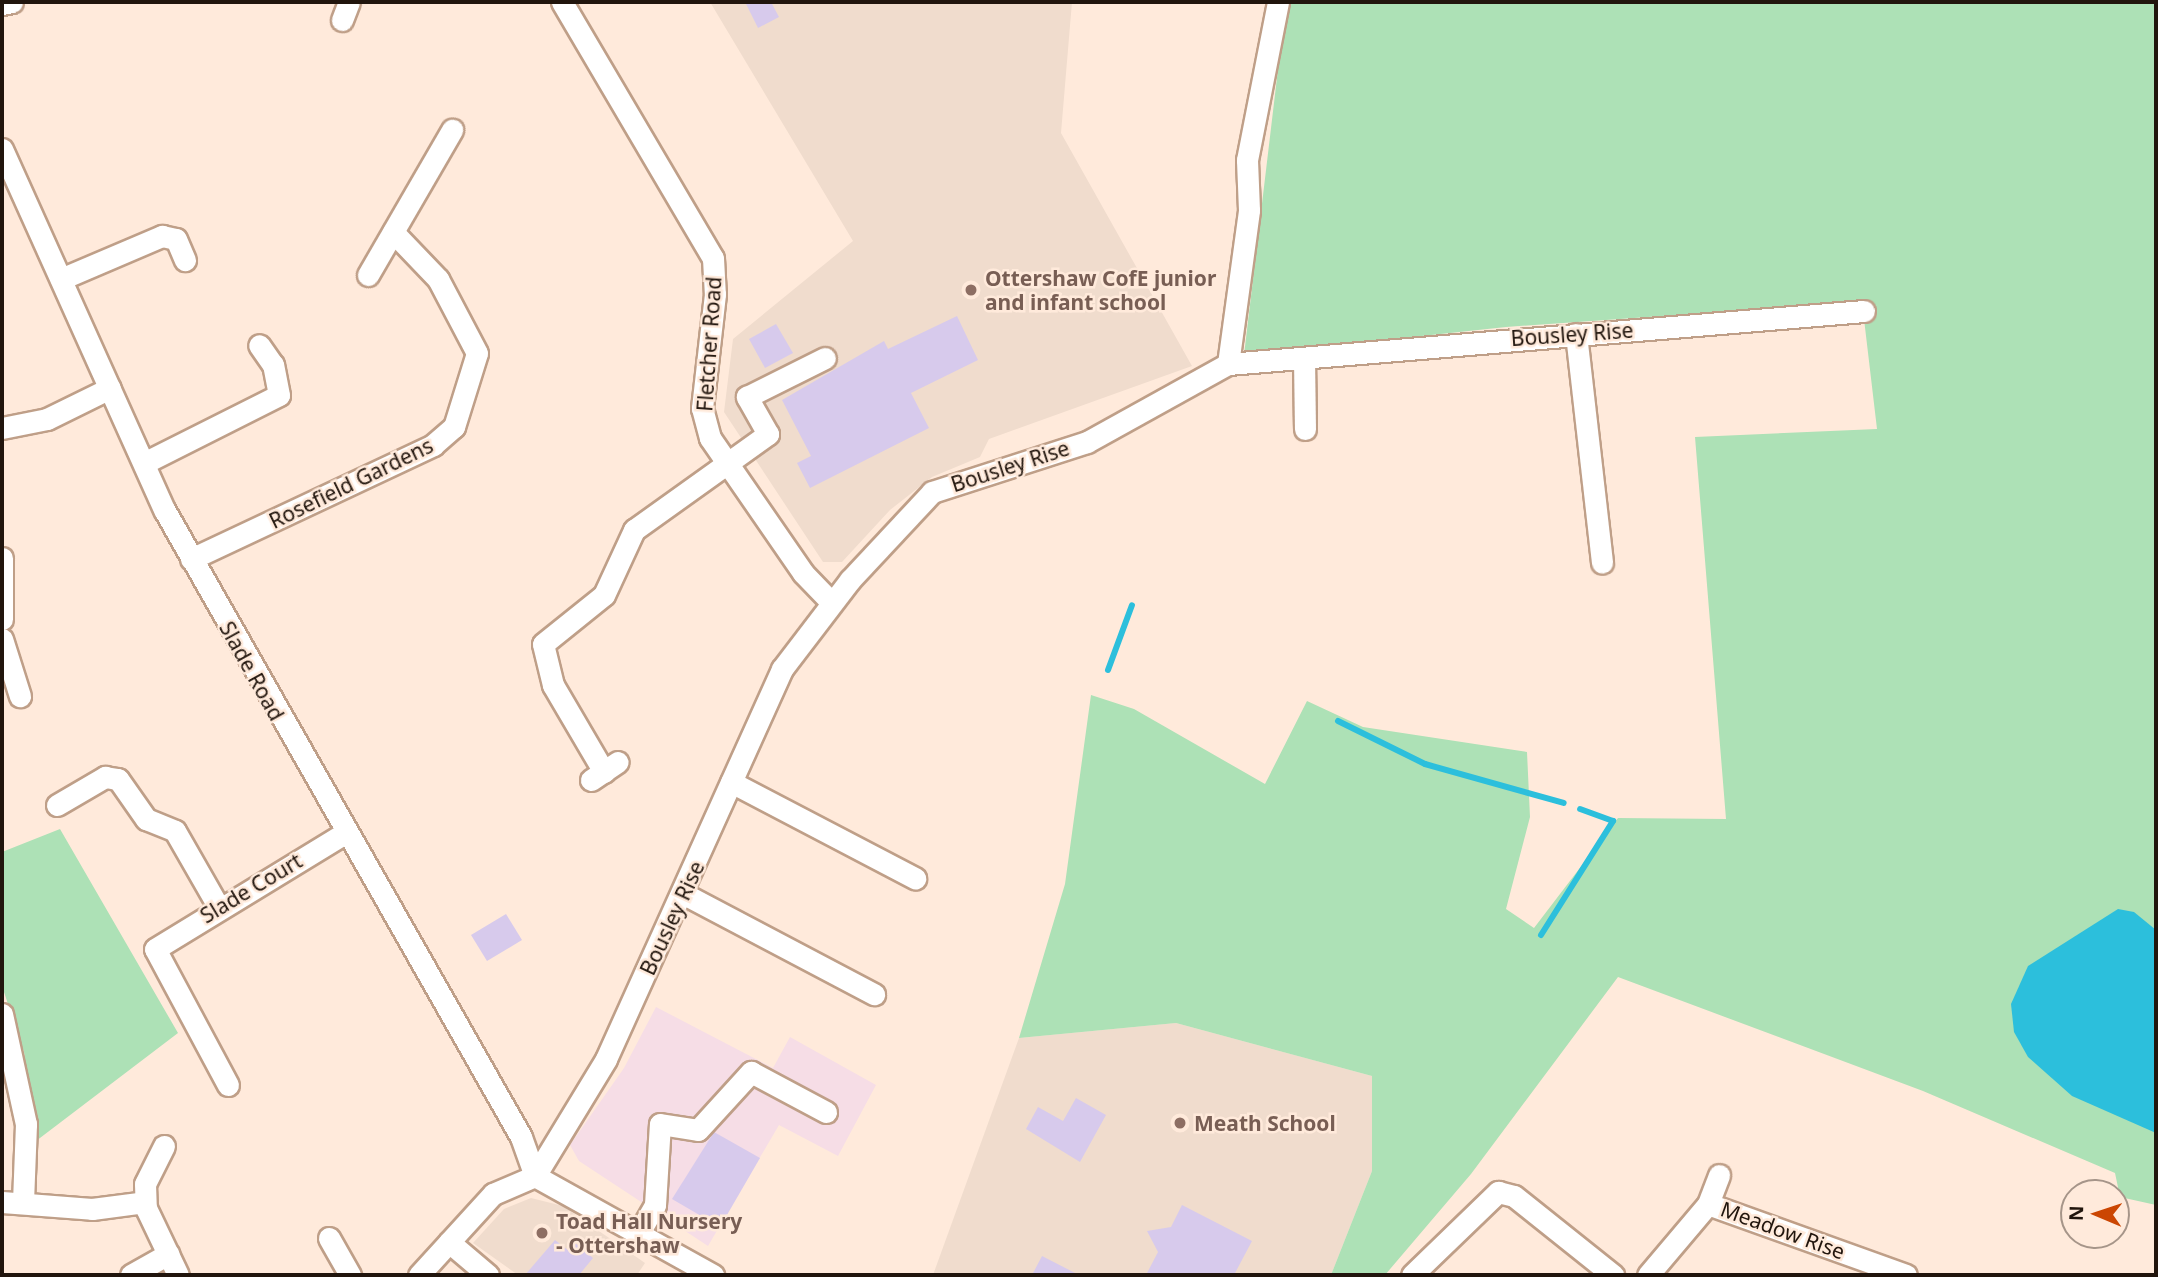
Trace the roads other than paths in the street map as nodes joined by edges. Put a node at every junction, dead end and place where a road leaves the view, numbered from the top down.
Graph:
1 (12, 2) edge
2 (1278, 2) edge
3 (2, 4) edge
4 (572, 6) edge
5 (452, 130) dead end
6 (2, 149) edge
7 (393, 232) junction
8 (185, 260) dead end
9 (368, 275) dead end
10 (61, 279) junction
11 (1864, 311) dead end
12 (1576, 334) junction
13 (259, 345) dead end
14 (825, 358) dead end
15 (1304, 358) junction
16 (1228, 364) junction
17 (110, 388) junction
18 (2, 428) edge
19 (1305, 429) dead end
20 (144, 463) junction
21 (727, 464) junction
22 (2, 558) edge
23 (191, 559) junction
24 (1602, 563) dead end
25 (831, 602) junction
26 (2, 619) edge
27 (2, 639) edge
28 (20, 695) dead end
29 (604, 771) dead end
30 (731, 782) junction
31 (57, 805) dead end
32 (345, 833) junction
33 (915, 878) dead end
34 (684, 894) junction
35 (218, 906) junction
36 (874, 994) dead end
37 (2, 1014) edge
38 (228, 1085) dead end
39 (826, 1112) dead end
40 (164, 1146) dead end
41 (1719, 1175) dead end
42 (535, 1176) junction
43 (145, 1202) junction
44 (12, 1203) edge
45 (1708, 1204) junction
46 (640, 1231) junction
47 (329, 1238) dead end
48 (449, 1242) junction
49 (168, 1254) junction
50 (131, 1275) edge
51 (178, 1275) edge
52 (350, 1275) edge
53 (419, 1275) edge
54 (488, 1275) edge
55 (713, 1275) edge
56 (1412, 1275) edge
57 (1613, 1275) edge
58 (1648, 1275) edge
59 (1906, 1275) edge

1 - 3 street
2 - 16 street
4 - 21 street, Fletcher Road
5 - 7 street
6 - 10 street, Slade Road
7 - 9 street
7 - 23 street, Rosefield Gardens
8 - 10 street
10 - 17 street, Slade Road
11 - 12 street, Bousley Rise
12 - 15 street, Bousley Rise
12 - 24 street
13 - 20 street
14 - 21 street
15 - 16 street, Bousley Rise
15 - 19 street
16 - 25 street, Bousley Rise
17 - 18 street
17 - 20 street, Slade Road
20 - 23 street, Slade Road
21 - 25 street, Fletcher Road
21 - 29 street
22 - 26 street
23 - 32 street, Slade Road
25 - 30 street, Bousley Rise
27 - 28 street
30 - 33 street
30 - 34 street, Bousley Rise
31 - 35 street
32 - 35 street, Slade Court
32 - 42 street, Slade Road
34 - 36 street
34 - 42 street, Bousley Rise
35 - 38 street, Slade Court
37 - 44 street
39 - 46 street
40 - 43 street
41 - 45 street
42 - 46 street
42 - 48 street
43 - 44 street
43 - 49 street
45 - 58 street, Meadow Rise
45 - 59 street, Meadow Rise
46 - 55 street
47 - 52 street
48 - 53 street
48 - 54 street
49 - 50 street
49 - 51 street
56 - 57 street

